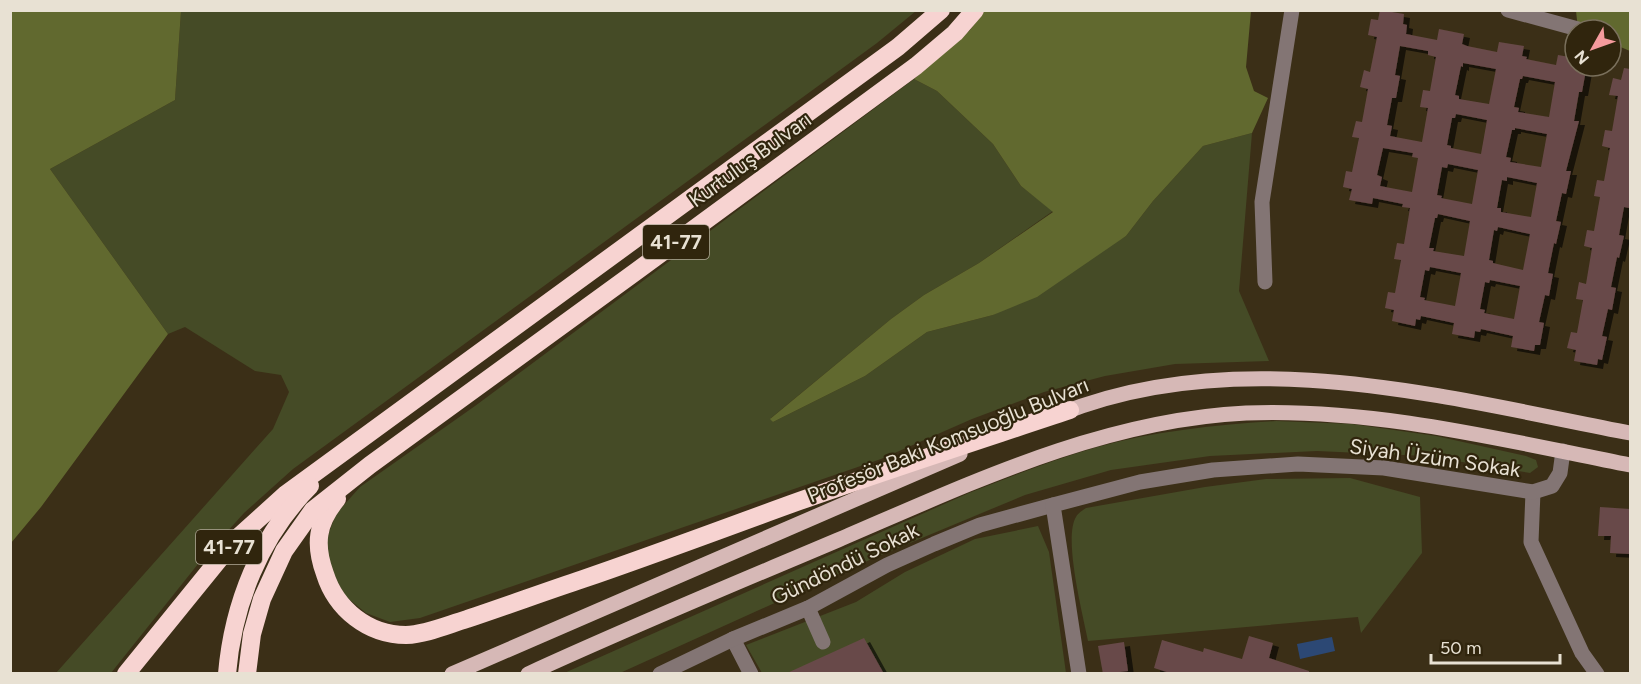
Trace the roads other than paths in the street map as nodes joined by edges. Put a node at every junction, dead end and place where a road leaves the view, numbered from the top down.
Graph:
1 (941, 10) edge
2 (975, 10) edge
3 (1292, 10) edge
4 (1508, 10) edge
5 (1563, 25) edge
6 (1265, 282) dead end
7 (1070, 410) junction
8 (1630, 433) edge
9 (355, 443) junction
10 (1563, 451) junction
11 (370, 465) junction
12 (1630, 465) edge
13 (1533, 492) junction
14 (1053, 505) junction
15 (808, 608) junction
16 (733, 639) junction
17 (823, 642) dead end
18 (126, 674) edge
19 (227, 674) edge
20 (247, 674) edge
21 (452, 674) edge
22 (528, 674) edge
23 (660, 674) edge
24 (751, 674) edge
25 (1079, 674) edge
26 (1597, 674) edge

1 - 9 highway, Kurtuluş Bulvarı / 41-77
2 - 11 highway, Kurtuluş Bulvarı / 41-77
3 - 6 street
4 - 5 street
7 - 8 main road, Profesör Baki Komsuoğlu Bulvarı
7 - 11 highway
7 - 21 main road, Profesör Baki Komsuoğlu Bulvarı
9 - 18 highway, 41-77
9 - 19 highway
10 - 12 main road
10 - 13 street, Siyah Üzüm Sokak
10 - 22 main road
11 - 20 highway, 41-77
13 - 14 street, Siyah Üzüm Sokak
13 - 26 street
14 - 15 street, Gündöndü Sokak
14 - 25 street
15 - 16 street, Gündöndü Sokak
15 - 17 street
16 - 23 street, Gündöndü Sokak
16 - 24 street

